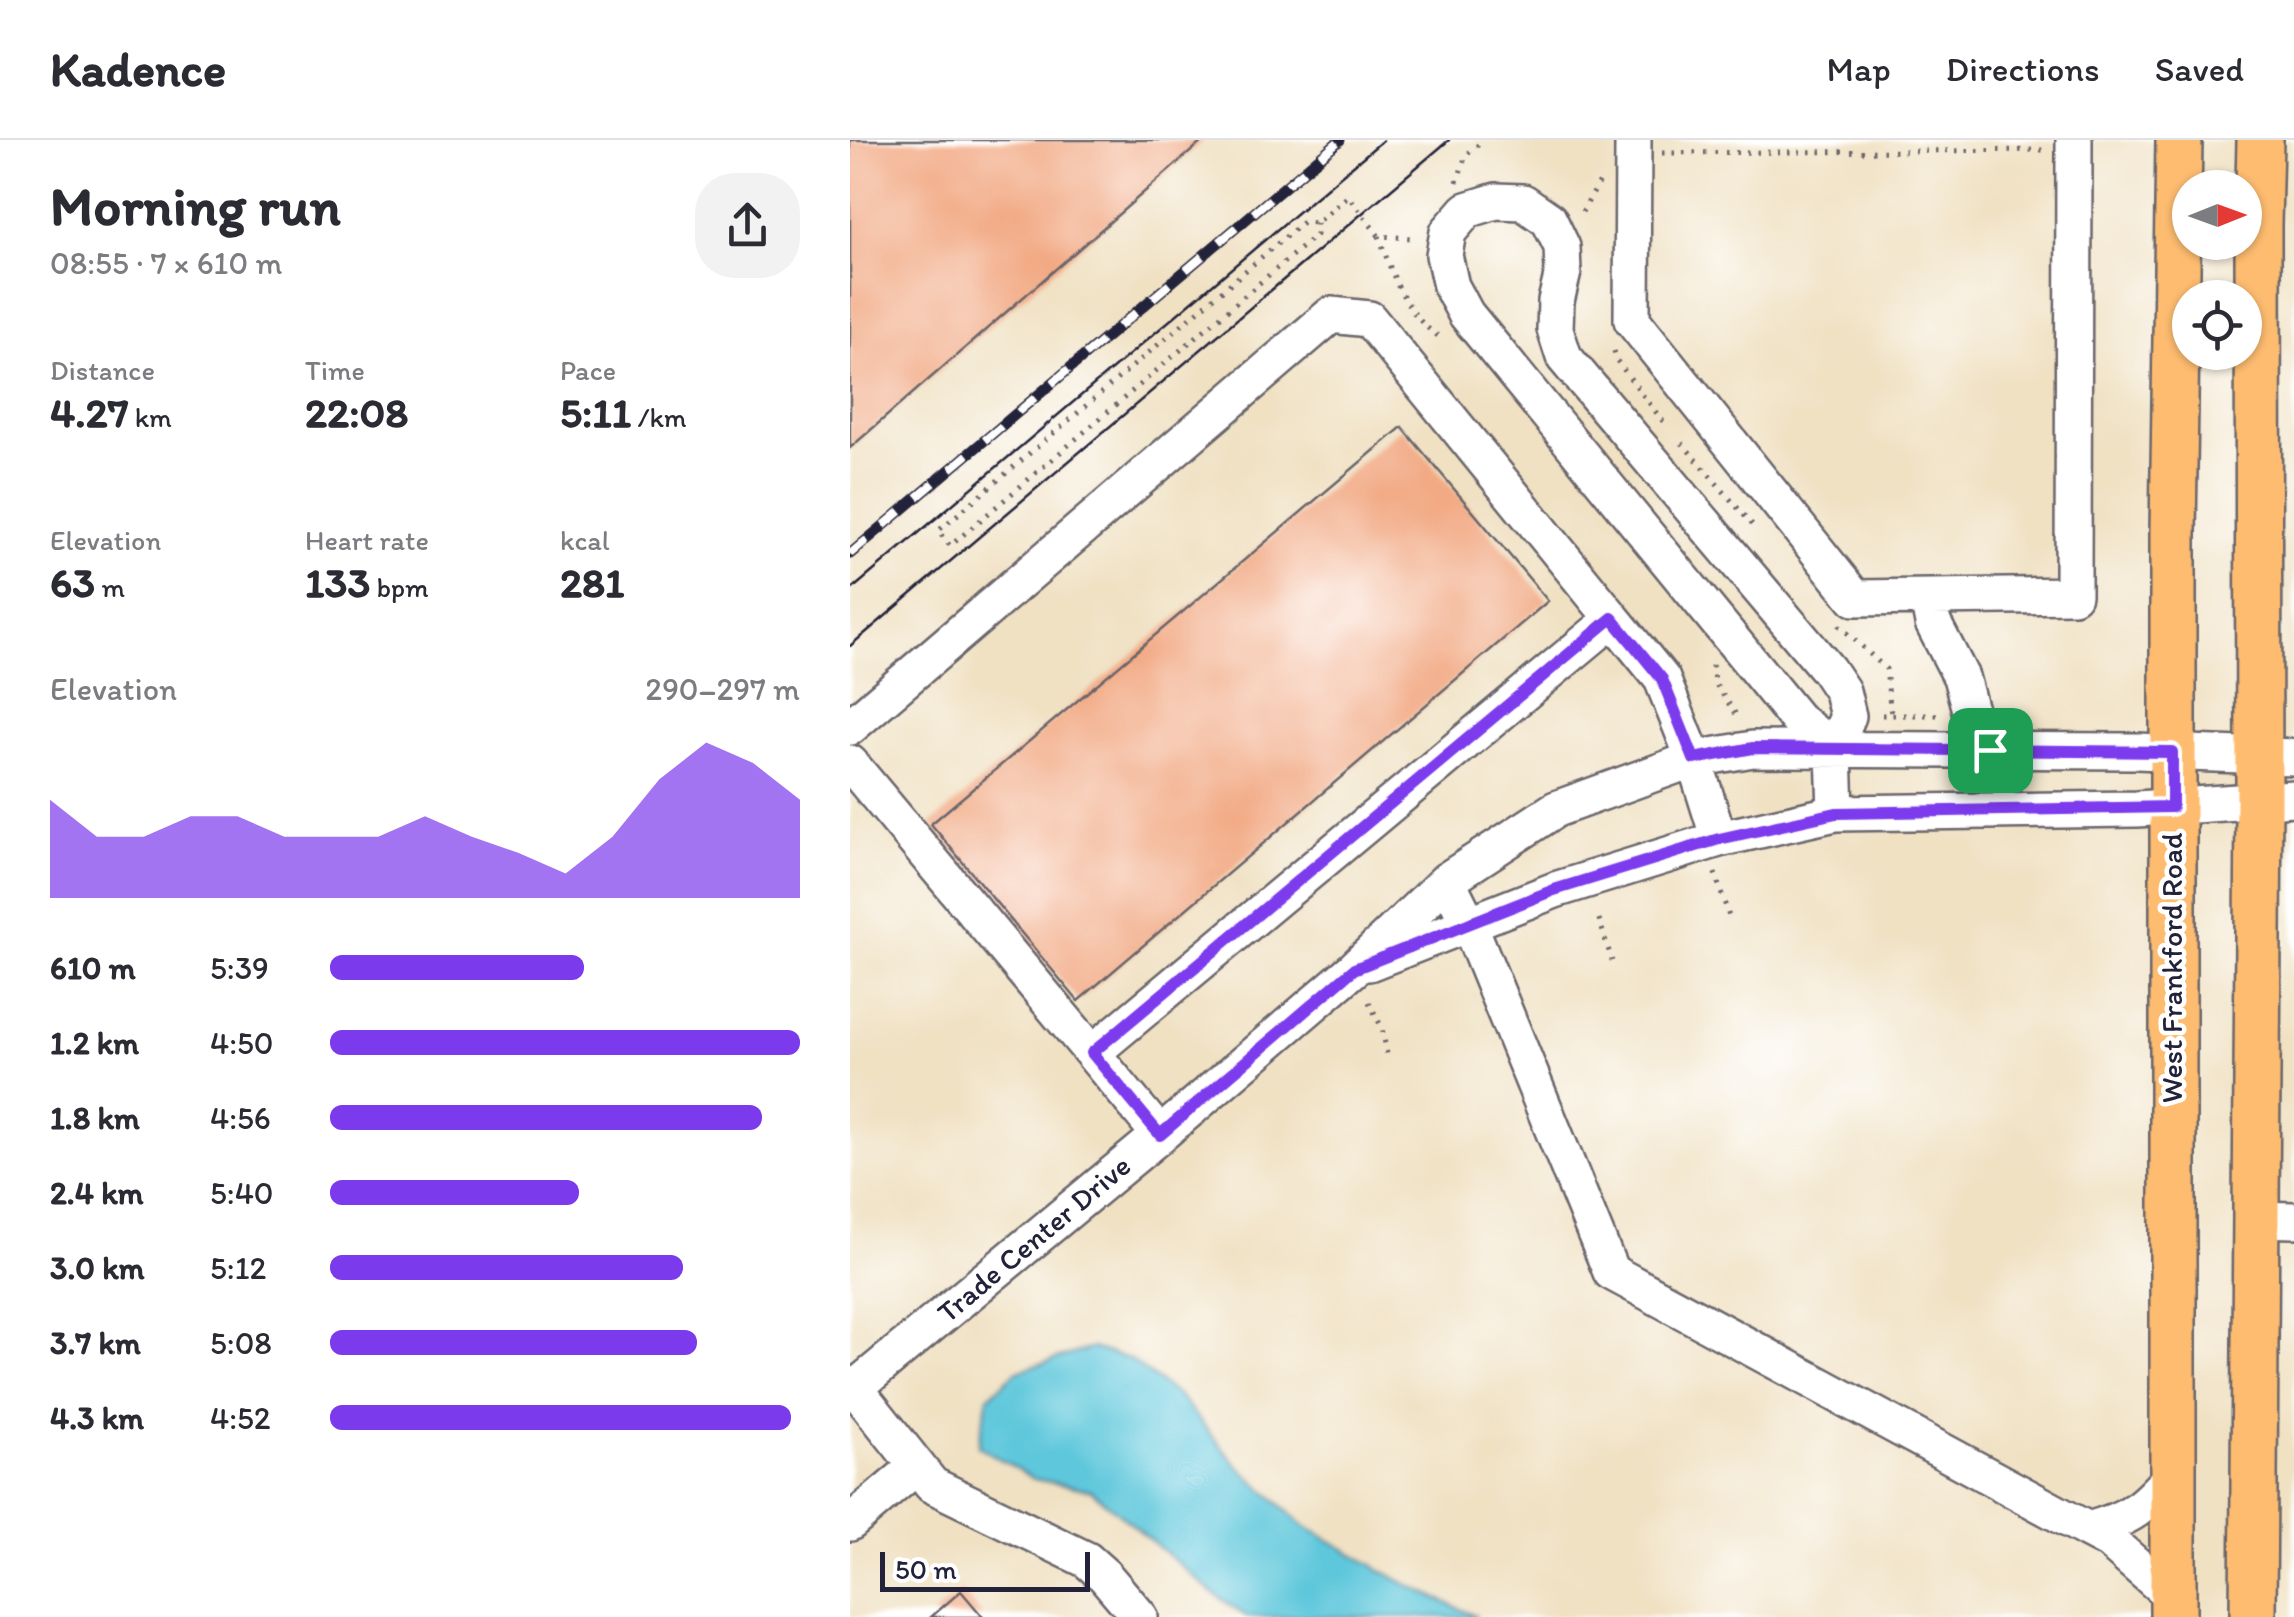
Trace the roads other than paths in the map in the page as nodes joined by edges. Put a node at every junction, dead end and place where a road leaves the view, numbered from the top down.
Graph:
1 (2179, 140) edge
2 (2260, 140) edge
3 (2064, 145) edge
4 (1643, 147) edge
5 (1928, 598) junction
6 (1612, 618) junction
7 (850, 728) edge
8 (1834, 750) junction
9 (1990, 750) junction
10 (2172, 752) junction
11 (2276, 757) edge
12 (1694, 759) junction
13 (850, 763) edge
14 (2276, 800) edge
15 (2172, 807) junction
16 (1836, 813) junction
17 (1717, 856) junction
18 (1447, 880) junction
19 (1469, 924) junction
20 (1354, 969) junction
21 (1092, 1053) junction
22 (1160, 1135) junction
23 (2275, 1220) edge
24 (853, 1390) edge
25 (916, 1466) junction
26 (2174, 1473) junction
27 (850, 1523) edge
28 (2088, 1530) junction
29 (2173, 1607) edge
30 (1140, 1617) edge
31 (2252, 1617) edge

1 - 10 main road, West Frankford Road
2 - 11 main road
3 - 5 street
4 - 5 street
5 - 9 street
6 - 7 street
6 - 12 street
6 - 21 street
8 - 8 street
8 - 9 street, Trade Center Drive
8 - 12 street, Trade Center Drive
8 - 16 street
9 - 10 street, Trade Center Drive
10 - 11 street, Trade Center Drive
10 - 15 main road, West Frankford Road
11 - 14 main road
12 - 17 street
12 - 18 street, Trade Center Drive
13 - 21 street
14 - 15 street, Trade Center Drive
14 - 23 main road
15 - 16 street, Trade Center Drive
15 - 26 main road, West Frankford Road
16 - 17 street, Trade Center Drive
17 - 19 street, Trade Center Drive
18 - 19 street
18 - 20 street, Trade Center Drive
19 - 20 street, Trade Center Drive
19 - 28 street
20 - 22 street, Trade Center Drive
21 - 22 street
22 - 24 street, Trade Center Drive
23 - 31 main road
24 - 25 street
25 - 27 street
25 - 30 street
26 - 28 street
26 - 29 main road, West Frankford Road
28 - 29 street

